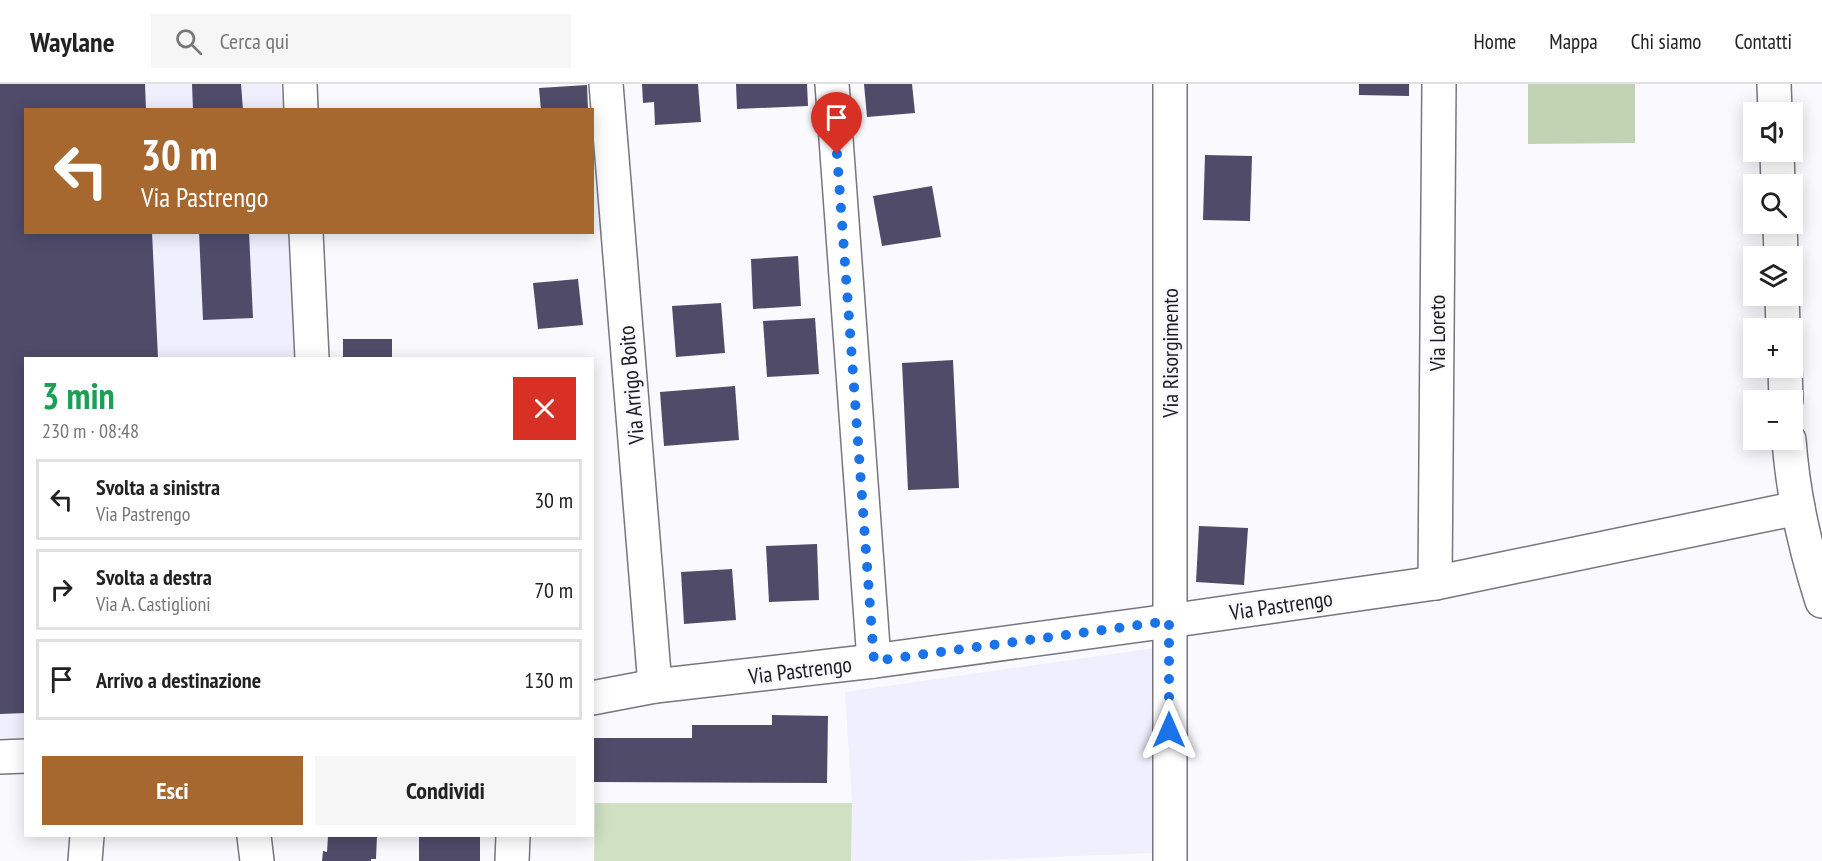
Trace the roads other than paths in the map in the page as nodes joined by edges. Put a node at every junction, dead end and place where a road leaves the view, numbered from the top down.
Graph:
1 (300, 84) edge
2 (606, 84) edge
3 (832, 84) edge
4 (1170, 84) edge
5 (1439, 84) edge
6 (1774, 84) edge
7 (1775, 102) edge
8 (301, 108) edge
9 (306, 234) edge
10 (312, 357) edge
11 (1790, 450) edge
12 (1798, 508) junction
13 (1435, 583) junction
14 (1822, 601) edge
15 (1169, 621) junction
16 (874, 661) junction
17 (655, 686) junction
18 (594, 698) edge
19 (24, 756) edge
20 (0, 757) edge
21 (87, 837) edge
22 (254, 837) edge
23 (513, 837) edge
24 (85, 861) edge
25 (257, 861) edge
26 (513, 861) edge
27 (1170, 861) edge

1 - 8 street
2 - 17 street, Via Arrigo Boito
3 - 16 street
4 - 15 street, Via Risorgimento
5 - 13 street, Via Loreto
6 - 7 street
9 - 10 street
11 - 12 street
12 - 13 street, Via Pastrengo
12 - 14 street
13 - 15 street, Via Pastrengo
15 - 16 street, Via Pastrengo
15 - 27 street, Via Risorgimento
16 - 17 street, Via Pastrengo
17 - 18 street, Via Pastrengo
19 - 20 street
21 - 24 street
22 - 25 street
23 - 26 street

